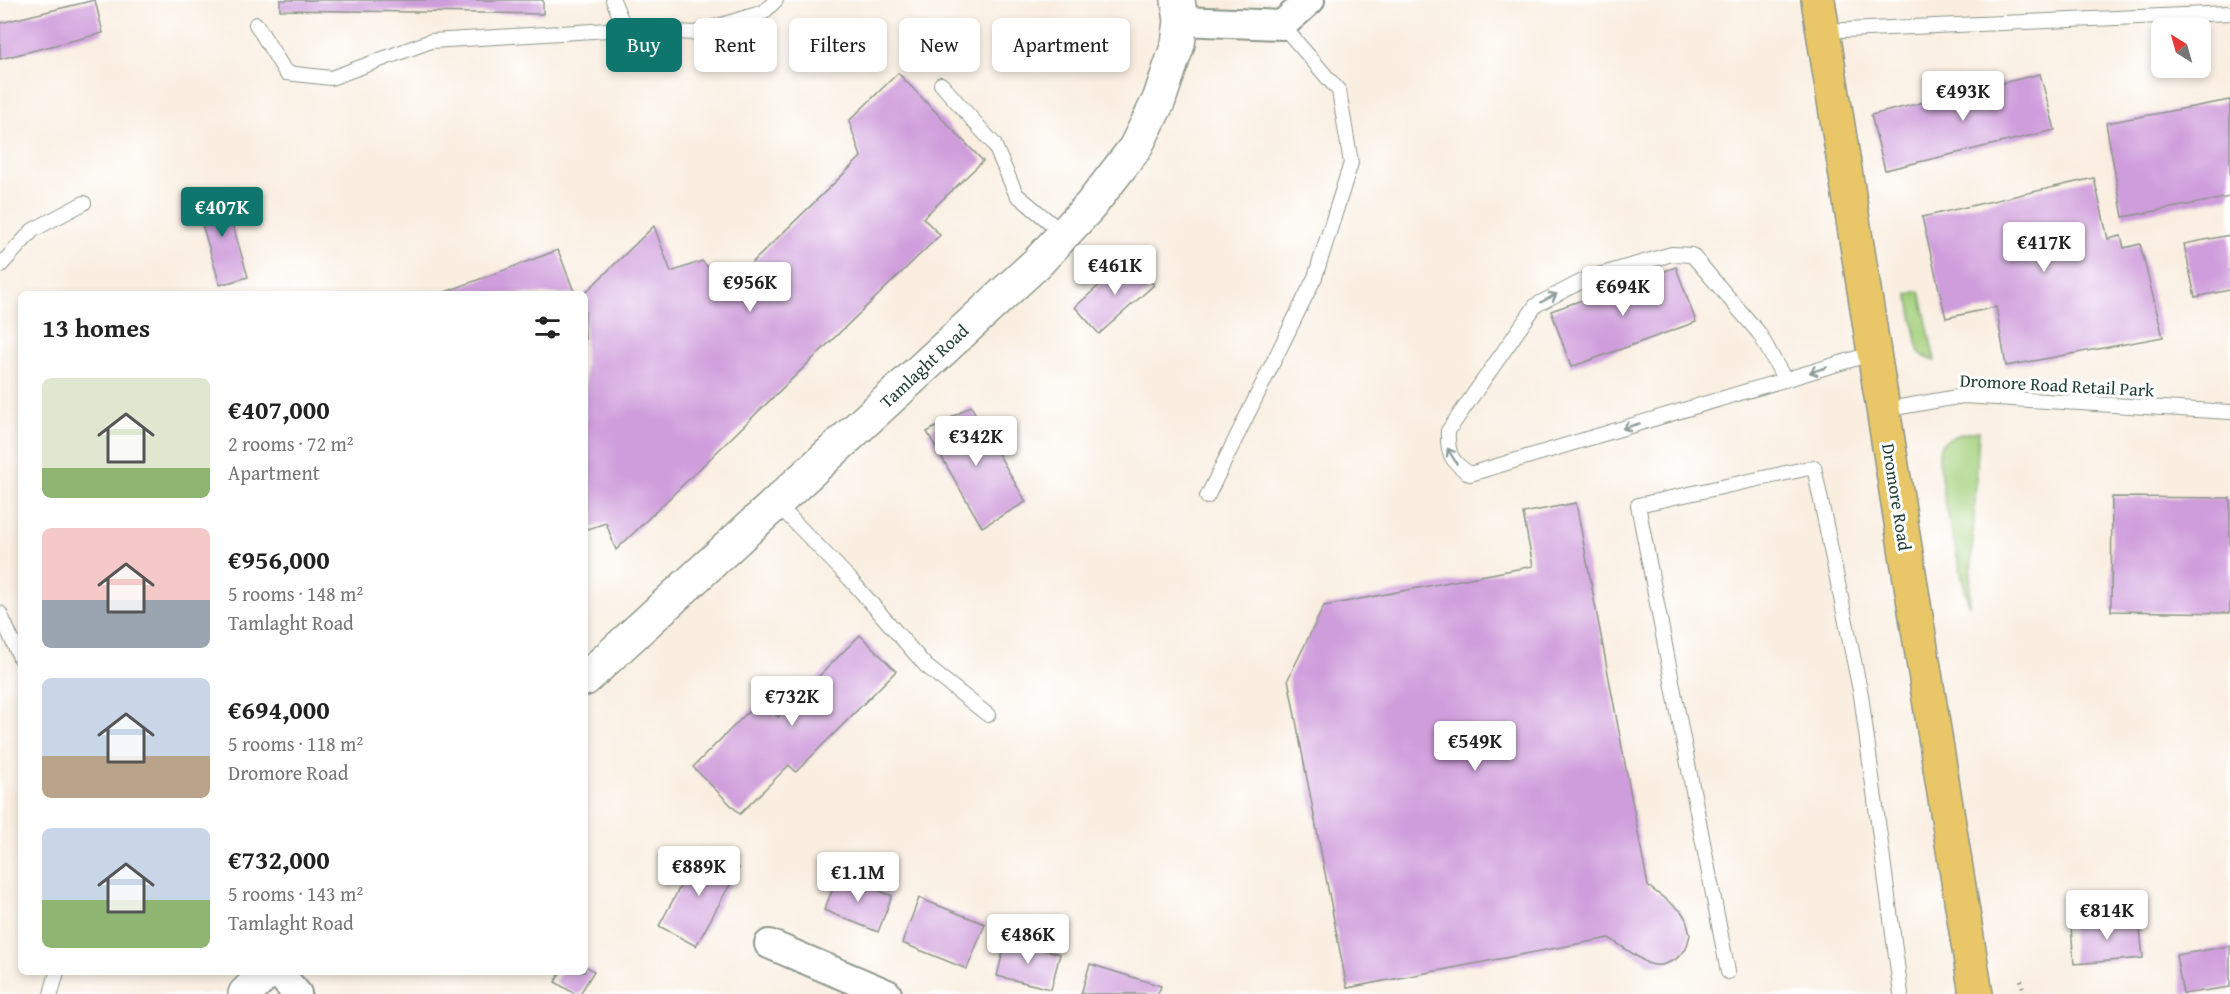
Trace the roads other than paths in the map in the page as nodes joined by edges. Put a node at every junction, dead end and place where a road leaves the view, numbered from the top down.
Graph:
1 (613, 0) edge
2 (776, 0) edge
3 (1310, 0) edge
4 (1180, 10) edge
5 (2230, 13) edge
6 (1821, 16) edge
7 (620, 18) edge
8 (256, 24) dead end
9 (1282, 25) junction
10 (606, 30) edge
11 (682, 32) edge
12 (941, 84) dead end
13 (84, 203) dead end
14 (1065, 235) junction
15 (0, 266) edge
16 (1874, 353) junction
17 (1785, 380) junction
18 (1883, 410) junction
19 (2230, 412) edge
20 (1207, 497) dead end
21 (776, 503) junction
22 (0, 613) edge
23 (18, 653) edge
24 (588, 676) edge
25 (988, 715) dead end
26 (768, 944) dead end
27 (1728, 972) dead end
28 (56, 975) edge
29 (264, 975) edge
30 (281, 975) edge
31 (51, 994) edge
32 (245, 994) edge
33 (297, 994) edge
34 (887, 994) edge
35 (1901, 994) edge
36 (1976, 994) edge

1 - 7 lane
2 - 11 lane
3 - 9 street
4 - 9 street
4 - 14 street, Tamlaght Road
5 - 6 lane
6 - 16 highway, Dromore Road
8 - 10 lane
9 - 20 lane
12 - 14 lane
13 - 15 lane
14 - 21 street, Tamlaght Road
16 -> 17 lane
16 - 18 highway, Dromore Road
17 -> 17 lane
18 - 19 lane, Dromore Road Retail Park
18 - 36 highway, Dromore Road
21 - 24 street, Tamlaght Road
21 - 25 lane
22 - 23 lane
26 - 34 street
27 - 35 lane
28 - 31 lane
29 - 32 street
30 - 33 street

